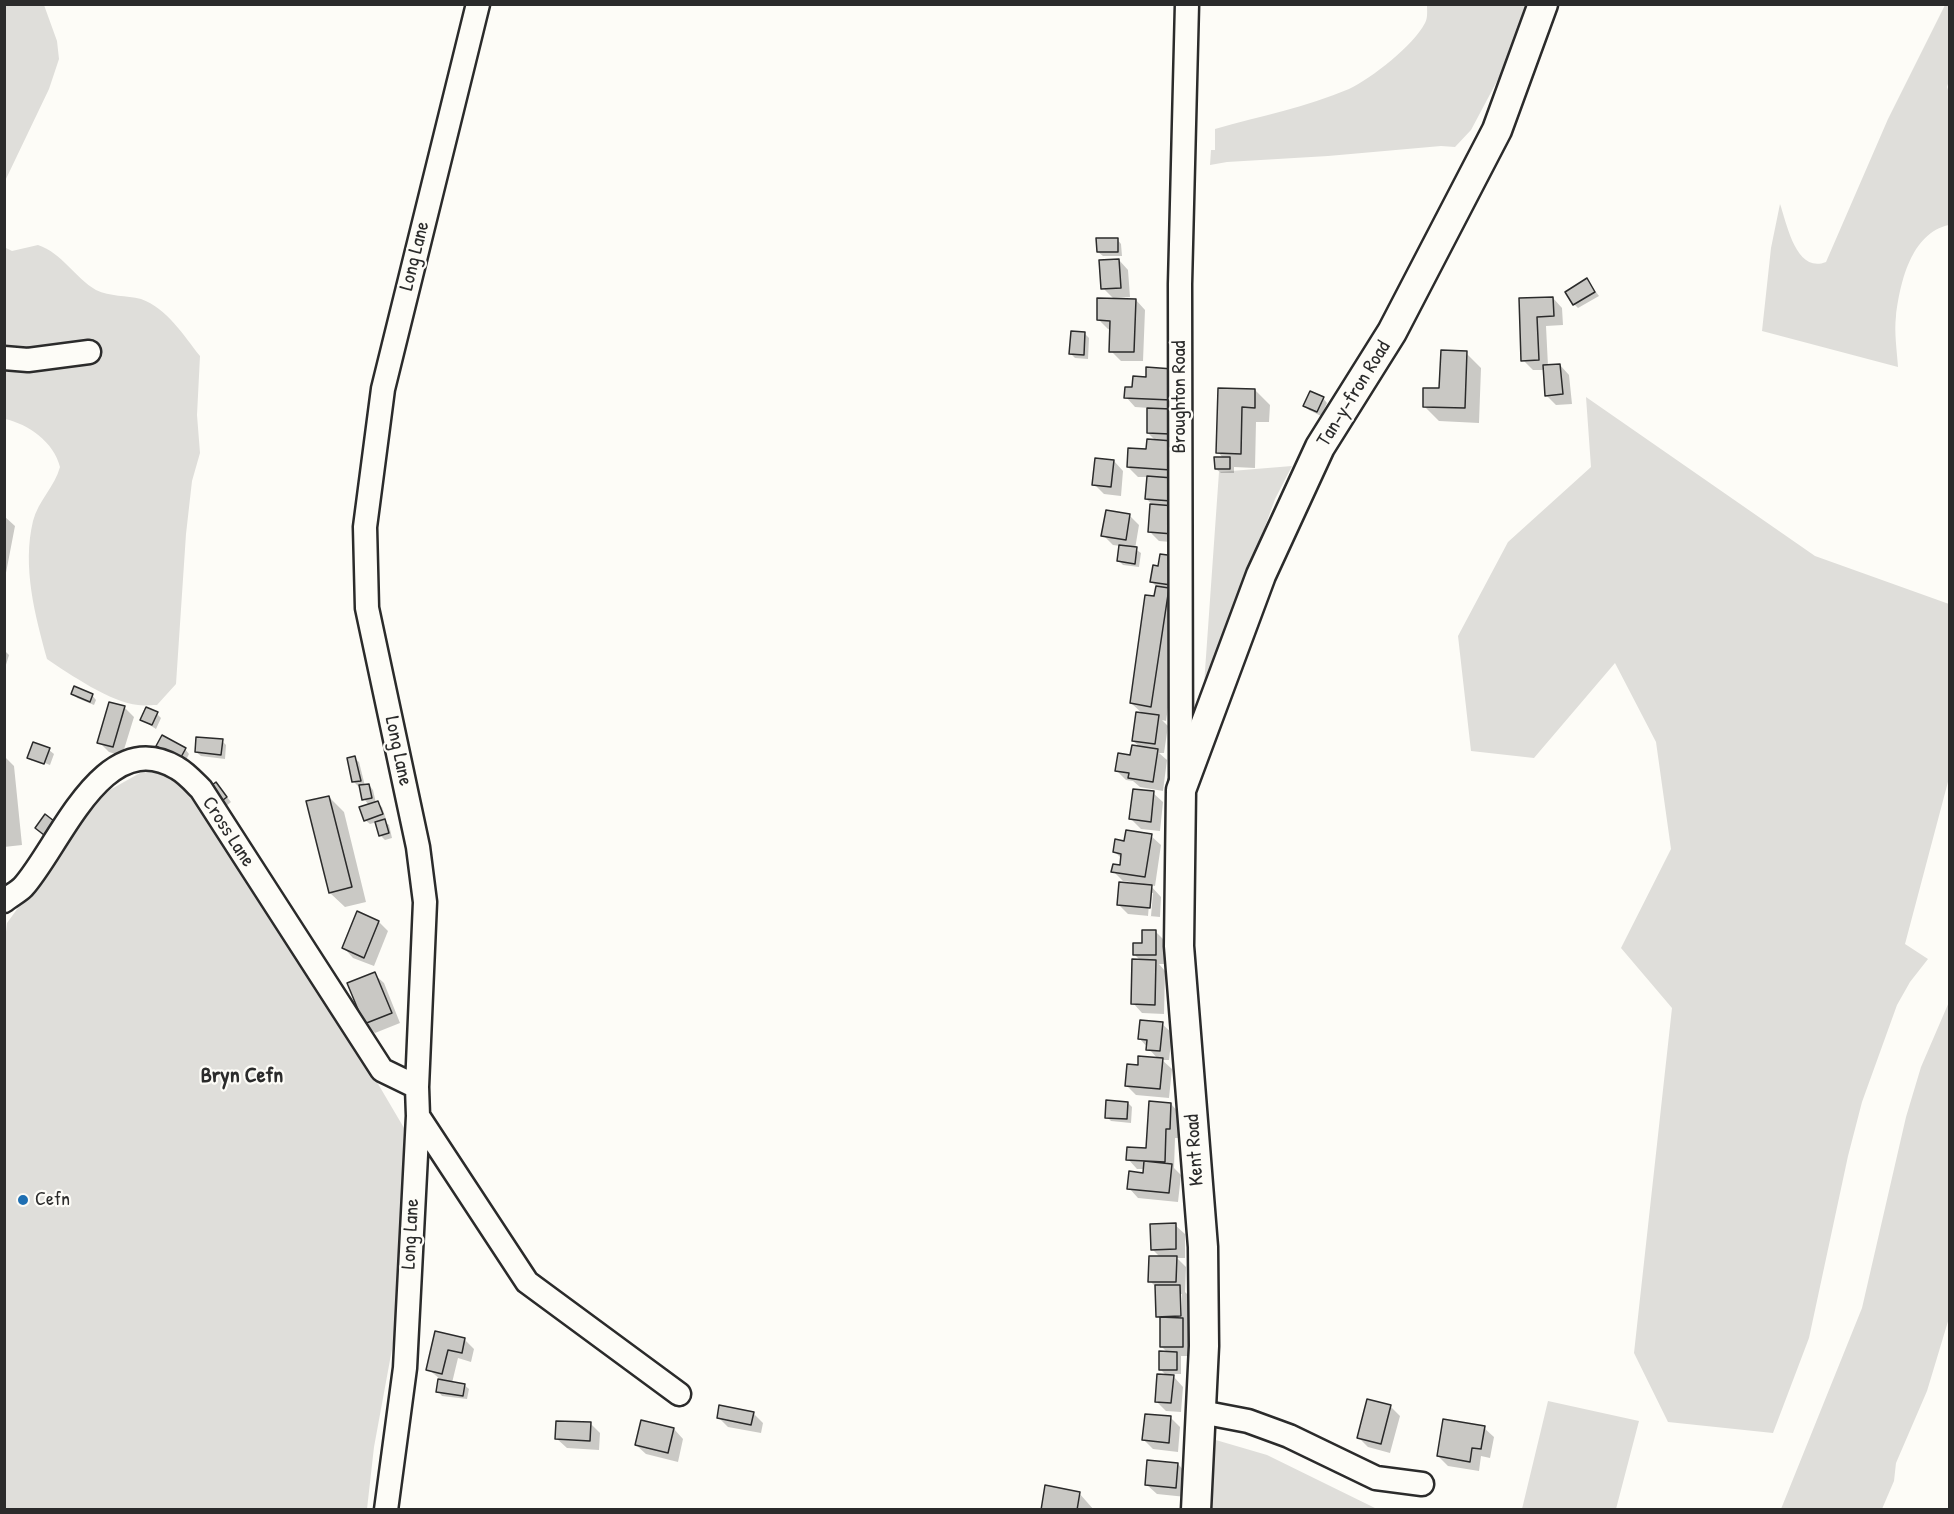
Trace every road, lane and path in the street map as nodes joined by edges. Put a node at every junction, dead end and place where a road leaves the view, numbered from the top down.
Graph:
1 (478, 4) edge
2 (1187, 4) edge
3 (1543, 4) edge
4 (89, 352) dead end
5 (4, 358) edge
6 (1181, 790) junction
7 (4, 901) edge
8 (417, 1087) junction
9 (418, 1116) junction
10 (679, 1394) dead end
11 (1201, 1412) junction
12 (1422, 1484) dead end
13 (386, 1509) edge
14 (1196, 1509) edge

1 - 8 street, Long Lane
2 - 6 street, Broughton Road
3 - 6 main road, Tan-y-fron Road
4 - 5 street
6 - 11 main road, Kent Road
7 - 8 street, Cross Lane
8 - 9 street, Long Lane
9 - 10 street
9 - 13 street, Long Lane
11 - 12 street
11 - 14 main road, Kent Road

